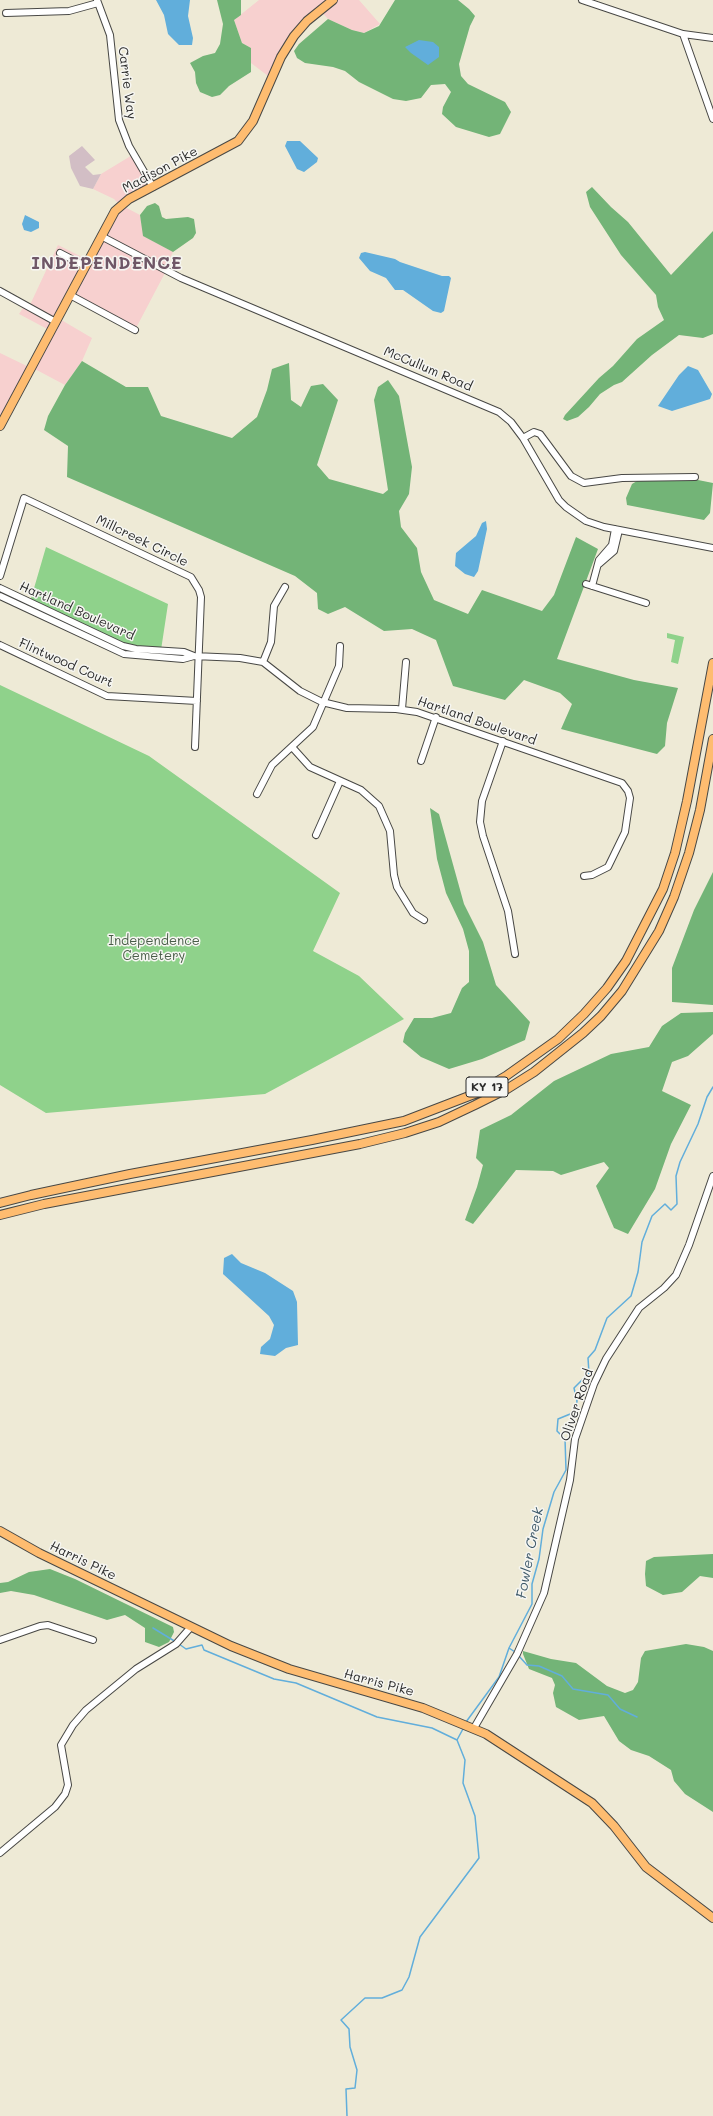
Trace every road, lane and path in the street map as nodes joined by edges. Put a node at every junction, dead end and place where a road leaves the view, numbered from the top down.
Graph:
1 (333, 0) edge
2 (582, 0) edge
3 (97, 1) edge
4 (6, 13) dead end
5 (684, 34) junction
6 (713, 38) edge
7 (713, 119) edge
8 (153, 187) junction
9 (101, 236) junction
10 (60, 253) dead end
11 (85, 266) junction
12 (0, 291) edge
13 (70, 295) junction
14 (56, 322) junction
15 (134, 330) dead end
16 (0, 426) edge
17 (523, 438) junction
18 (696, 477) dead end
19 (617, 529) junction
20 (713, 548) edge
21 (0, 576) edge
22 (586, 584) dead end
23 (592, 586) junction
24 (285, 587) dead end
25 (0, 588) edge
26 (0, 596) edge
27 (646, 603) dead end
28 (0, 645) edge
29 (340, 646) dead end
30 (196, 656) junction
31 (263, 662) junction
32 (406, 662) dead end
33 (713, 663) edge
34 (197, 701) junction
35 (322, 702) junction
36 (402, 709) junction
37 (436, 718) junction
38 (713, 739) edge
39 (503, 741) junction
40 (195, 747) dead end
41 (292, 747) junction
42 (421, 761) dead end
43 (340, 780) junction
44 (257, 794) dead end
45 (316, 835) dead end
46 (584, 876) dead end
47 (424, 920) dead end
48 (515, 954) dead end
49 (713, 1176) edge
50 (0, 1203) edge
51 (0, 1215) edge
52 (0, 1531) edge
53 (190, 1628) junction
54 (0, 1640) edge
55 (93, 1640) dead end
56 (474, 1728) junction
57 (0, 1853) edge
58 (713, 1918) edge

1 - 8 main road, Madison Pike
2 - 5 street
3 - 4 street
3 - 8 street, Carrie Way
5 - 6 street
5 - 7 street
8 - 9 main road, Madison Pike
9 - 11 main road, Madison Pike
9 - 17 street, McCullum Road
10 - 11 street
11 - 13 main road, Madison Pike
12 - 14 street
13 - 14 main road, Madison Pike
13 - 15 street
14 - 16 main road, Madison Pike
17 - 18 street
17 - 19 street, McCullum Road
19 - 20 street, McCullum Road
19 - 23 street
21 - 30 street, Millcreek Circle
22 - 23 street
23 - 27 street
24 - 31 street
25 - 30 street, Hartland Boulevard
26 - 30 street, Hartland Boulevard
28 - 34 street, Flintwood Court
29 - 35 street
30 - 31 street, Hartland Boulevard
30 - 34 street, Millcreek Circle
31 - 35 street, Hartland Boulevard
32 - 36 street
33 - 50 main road, KY 17
34 - 40 street, Millcreek Circle
35 - 36 street, Hartland Boulevard
35 - 41 street
36 - 37 street, Hartland Boulevard
37 - 39 street, Hartland Boulevard
37 - 42 street
38 - 51 main road, KY 17
39 - 46 street, Hartland Boulevard
39 - 48 street
41 - 43 street
41 - 44 street
43 - 45 street
43 - 47 street
49 - 56 street, Oliver Road
52 - 53 main road, Harris Pike
53 - 56 main road, Harris Pike
53 - 57 street
54 - 55 street
56 - 58 main road, Harris Pike

